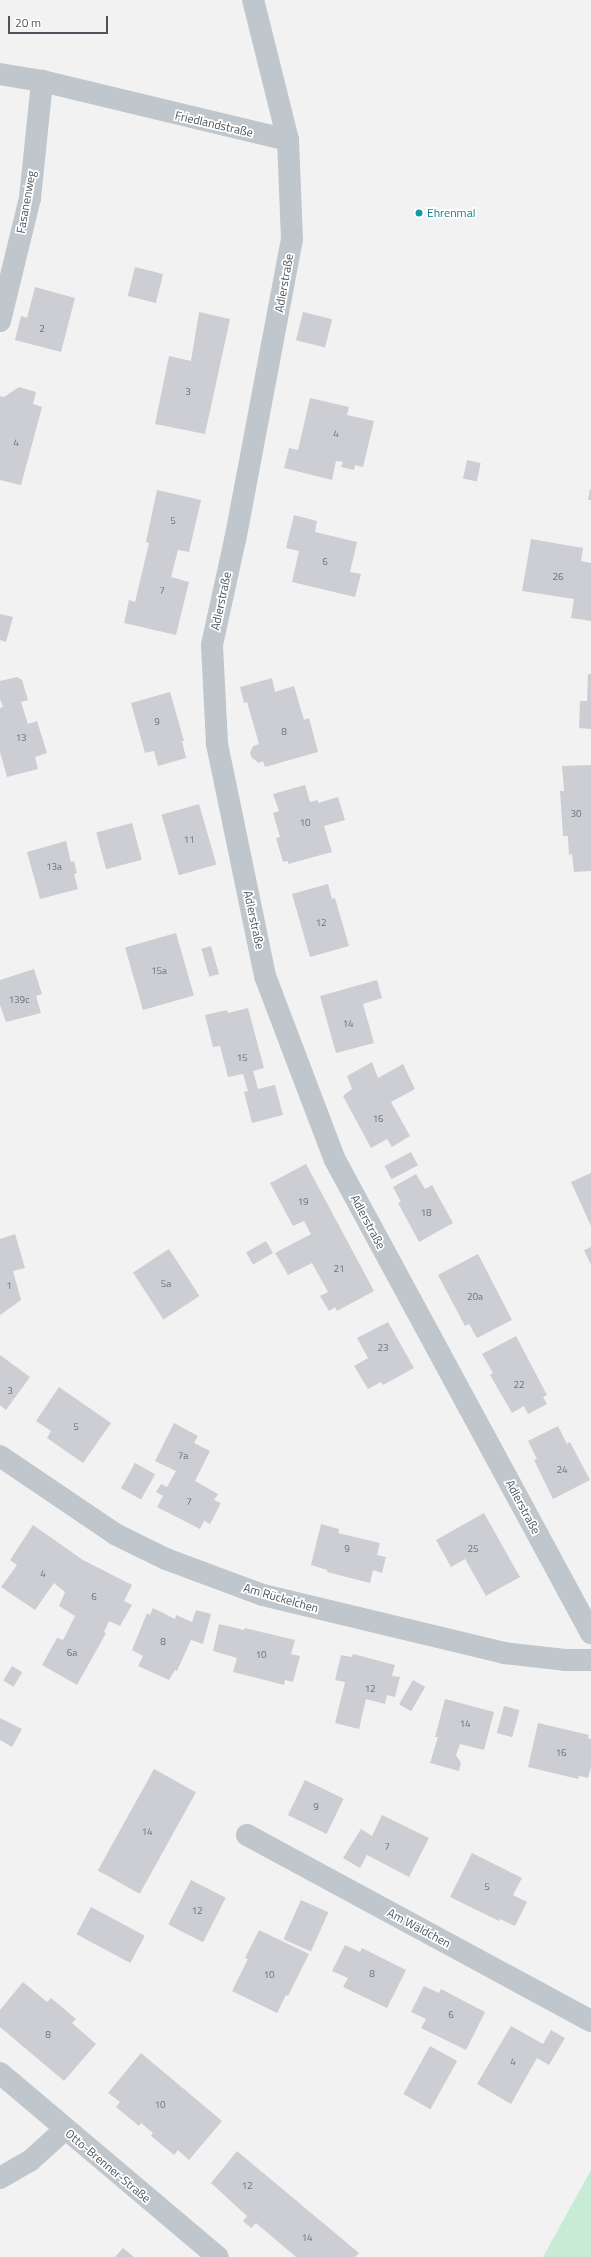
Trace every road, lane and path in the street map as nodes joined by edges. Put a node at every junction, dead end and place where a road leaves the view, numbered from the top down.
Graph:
1 (253, 0) edge
2 (0, 74) edge
3 (42, 82) junction
4 (288, 140) junction
5 (0, 321) edge
6 (0, 1456) edge
7 (591, 1633) edge
8 (591, 1660) edge
9 (247, 1835) dead end
10 (591, 2021) edge
11 (0, 2073) edge
12 (65, 2129) junction
13 (0, 2178) edge
14 (218, 2257) edge

1 - 4 street
2 - 3 street, Friedlandstraße
3 - 4 street, Friedlandstraße
3 - 5 street, Fasanenweg
4 - 7 street, Adlerstraße
6 - 8 street, Am Rückelchen
9 - 10 street, Am Wäldchen
11 - 12 street, Otto-Brenner-Straße
12 - 13 street
12 - 14 street, Otto-Brenner-Straße

